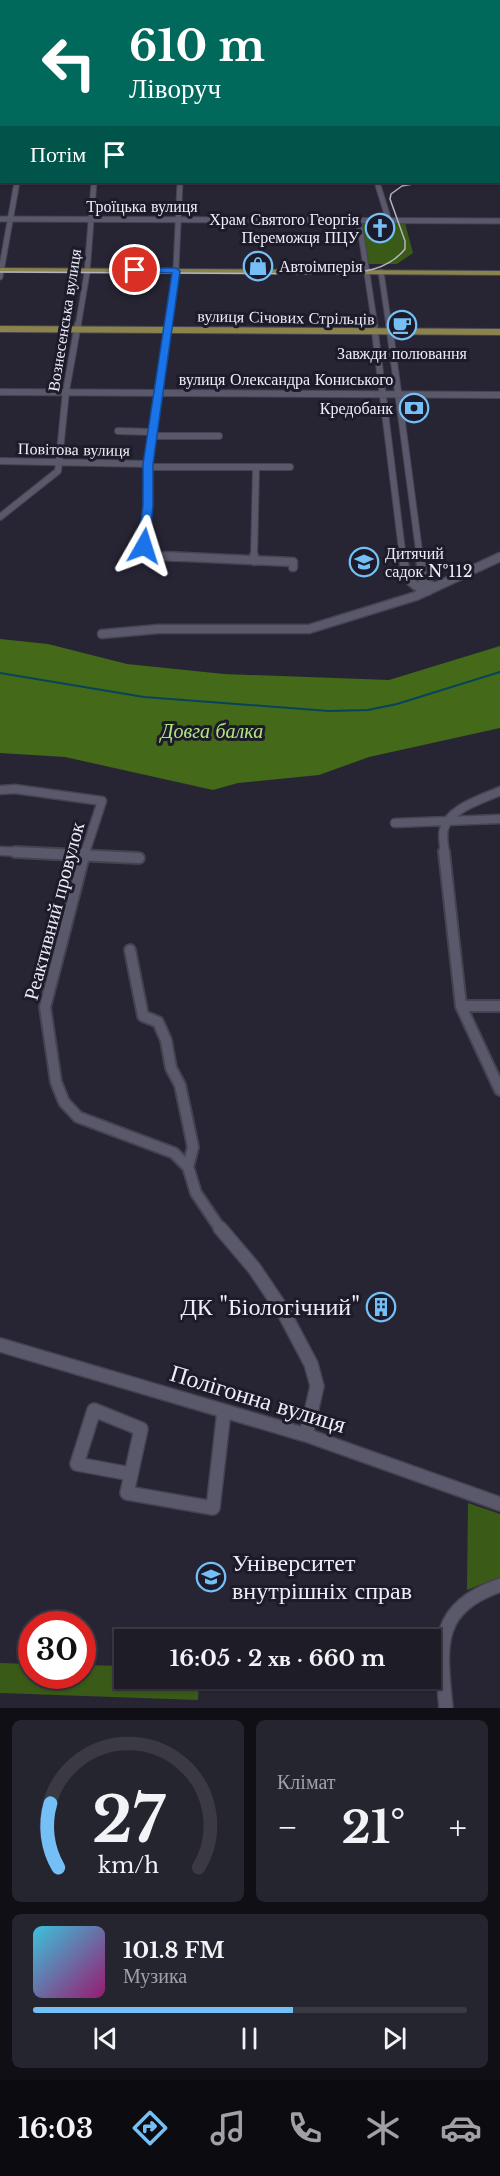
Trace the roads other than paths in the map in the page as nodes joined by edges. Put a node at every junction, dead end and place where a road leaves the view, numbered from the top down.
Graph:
1 (17, 183) edge
2 (94, 183) edge
3 (180, 183) edge
4 (377, 183) edge
5 (0, 219) edge
6 (11, 219) junction
7 (90, 219) junction
8 (176, 220) junction
9 (360, 220) junction
10 (389, 221) junction
11 (500, 221) edge
12 (88, 270) junction
13 (176, 271) junction
14 (0, 272) edge
15 (367, 272) junction
16 (381, 272) junction
17 (500, 273) edge
18 (0, 329) edge
19 (76, 329) junction
20 (167, 330) junction
21 (376, 332) junction
22 (500, 332) edge
23 (389, 333) junction
24 (66, 391) junction
25 (0, 392) edge
26 (158, 392) junction
27 (384, 393) junction
28 (399, 394) junction
29 (500, 395) edge
30 (117, 431) dead end
31 (152, 434) junction
32 (219, 436) dead end
33 (0, 461) edge
34 (60, 462) junction
35 (148, 465) junction
36 (290, 467) dead end
37 (256, 468) junction
38 (0, 516) edge
39 (500, 557) edge
40 (254, 561) junction
41 (293, 567) dead end
42 (423, 583) junction
43 (410, 584) junction
44 (439, 586) junction
45 (428, 591) junction
46 (102, 634) dead end
47 (0, 790) edge
48 (500, 791) edge
49 (449, 819) junction
50 (500, 819) edge
51 (395, 823) dead end
52 (0, 851) edge
53 (84, 855) junction
54 (139, 858) dead end
55 (130, 950) dead end
56 (461, 1006) junction
57 (500, 1006) edge
58 (500, 1090) edge
59 (188, 1167) junction
60 (0, 1345) edge
61 (224, 1411) junction
62 (306, 1435) junction
63 (131, 1474) junction
64 (500, 1504) edge
65 (500, 1585) edge
66 (446, 1708) edge

1 - 6 street
2 - 7 street, Вознесенська вулиця
3 - 8 street
4 - 10 street
5 - 6 street, Троїцька вулиця
6 - 7 street, Троїцька вулиця
6 - 14 street
7 - 8 street, Троїцька вулиця
7 - 12 street, Вознесенська вулиця
8 - 9 street, Троїцька вулиця
8 - 13 street
9 - 10 street, Троїцька вулиця
9 - 15 street
10 - 11 street, Троїцька вулиця
12 - 13 main road
12 - 14 main road
12 - 19 street, Вознесенська вулиця
13 - 15 main road
13 - 20 street
15 - 16 main road
15 - 21 street
16 - 17 main road
16 - 23 street
18 - 19 main road, вулиця Січових Стрільців
19 - 20 main road, вулиця Січових Стрільців
19 - 24 street, Вознесенська вулиця
20 - 21 main road, вулиця Січових Стрільців
20 - 26 street
21 - 23 main road, вулиця Січових Стрільців
21 - 27 street
22 - 23 main road, вулиця Січових Стрільців
23 - 28 street
24 - 25 street, вулиця Олександра Кониського
24 - 26 street, вулиця Олександра Кониського
24 - 34 street, Вознесенська вулиця
26 - 27 street, вулиця Олександра Кониського
26 - 31 street
27 - 28 street, вулиця Олександра Кониського
27 - 43 street
28 - 29 street, вулиця Олександра Кониського
28 - 42 street
30 - 31 street
31 - 32 street
31 - 35 street
33 - 34 street, Повітова вулиця
34 - 35 street, Повітова вулиця
34 - 38 street
35 - 37 street, Повітова вулиця
35 - 40 street
36 - 37 street, Повітова вулиця
37 - 40 street
39 - 44 street
40 - 41 street
42 - 43 street
42 - 44 street
43 - 45 street
44 - 45 street
45 - 46 street
47 - 53 street, Реактивний провулок
48 - 49 street
49 - 50 street
49 - 51 street
49 - 56 street
52 - 53 street
53 - 54 street
53 - 59 street, Реактивний провулок
55 - 59 street
56 - 57 street
56 - 58 street
59 - 62 street
60 - 61 street, Полігонна вулиця
61 - 62 street, Полігонна вулиця
61 - 63 street
62 - 64 street, Полігонна вулиця
63 - 63 street
65 - 66 street

